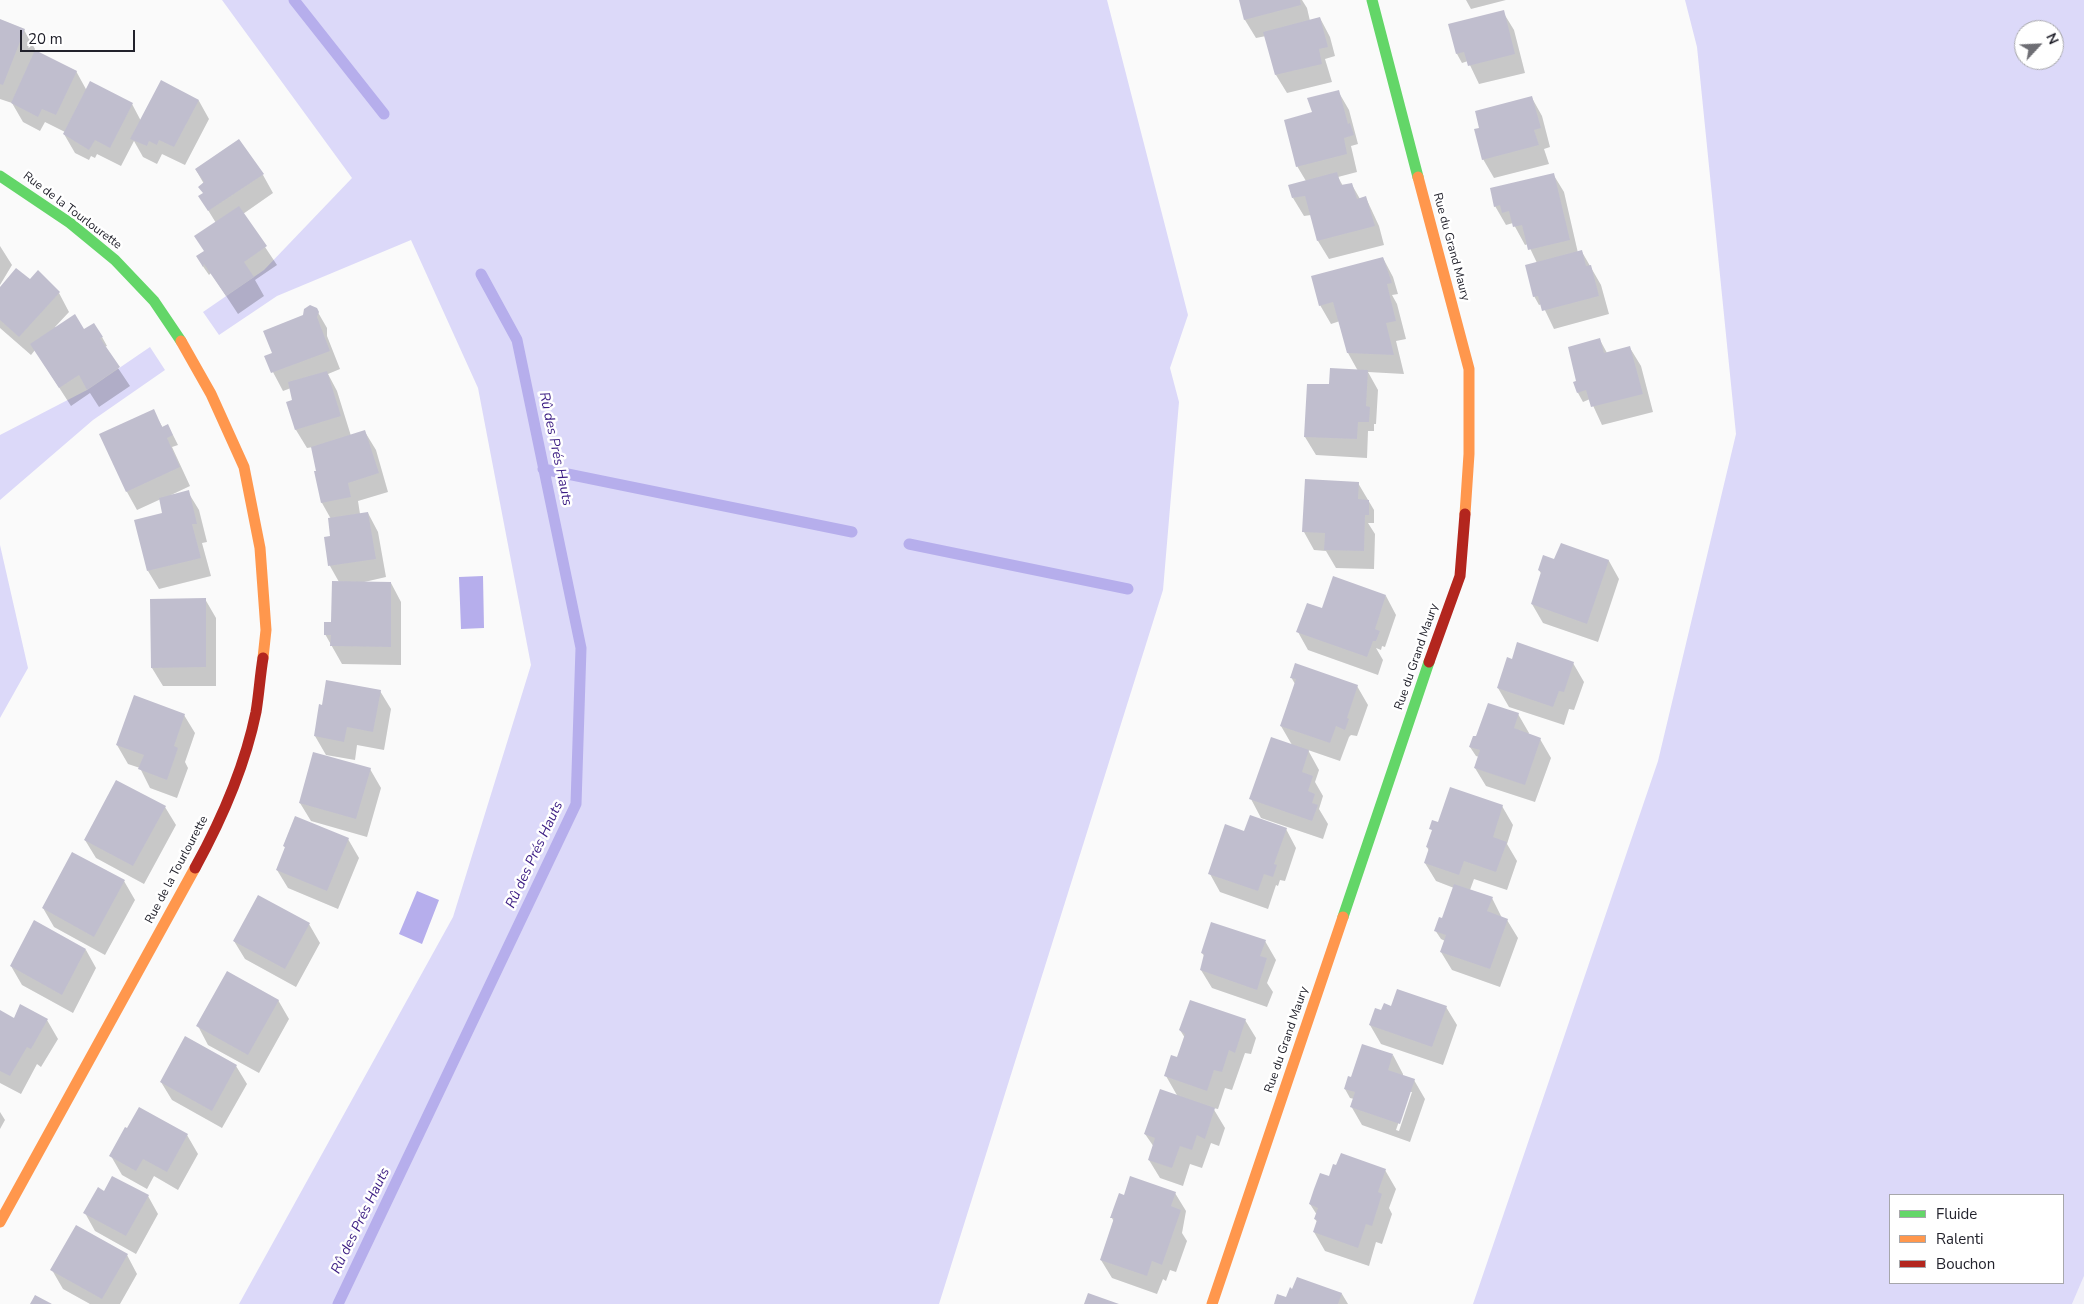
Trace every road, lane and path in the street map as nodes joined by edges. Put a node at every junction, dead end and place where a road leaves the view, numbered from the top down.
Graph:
1 (1372, 0) edge
2 (0, 176) edge
3 (0, 1222) edge
4 (1212, 1304) edge

1 - 4 street, Rue du Grand Maury
2 - 3 street, Rue de la Tourlourette

